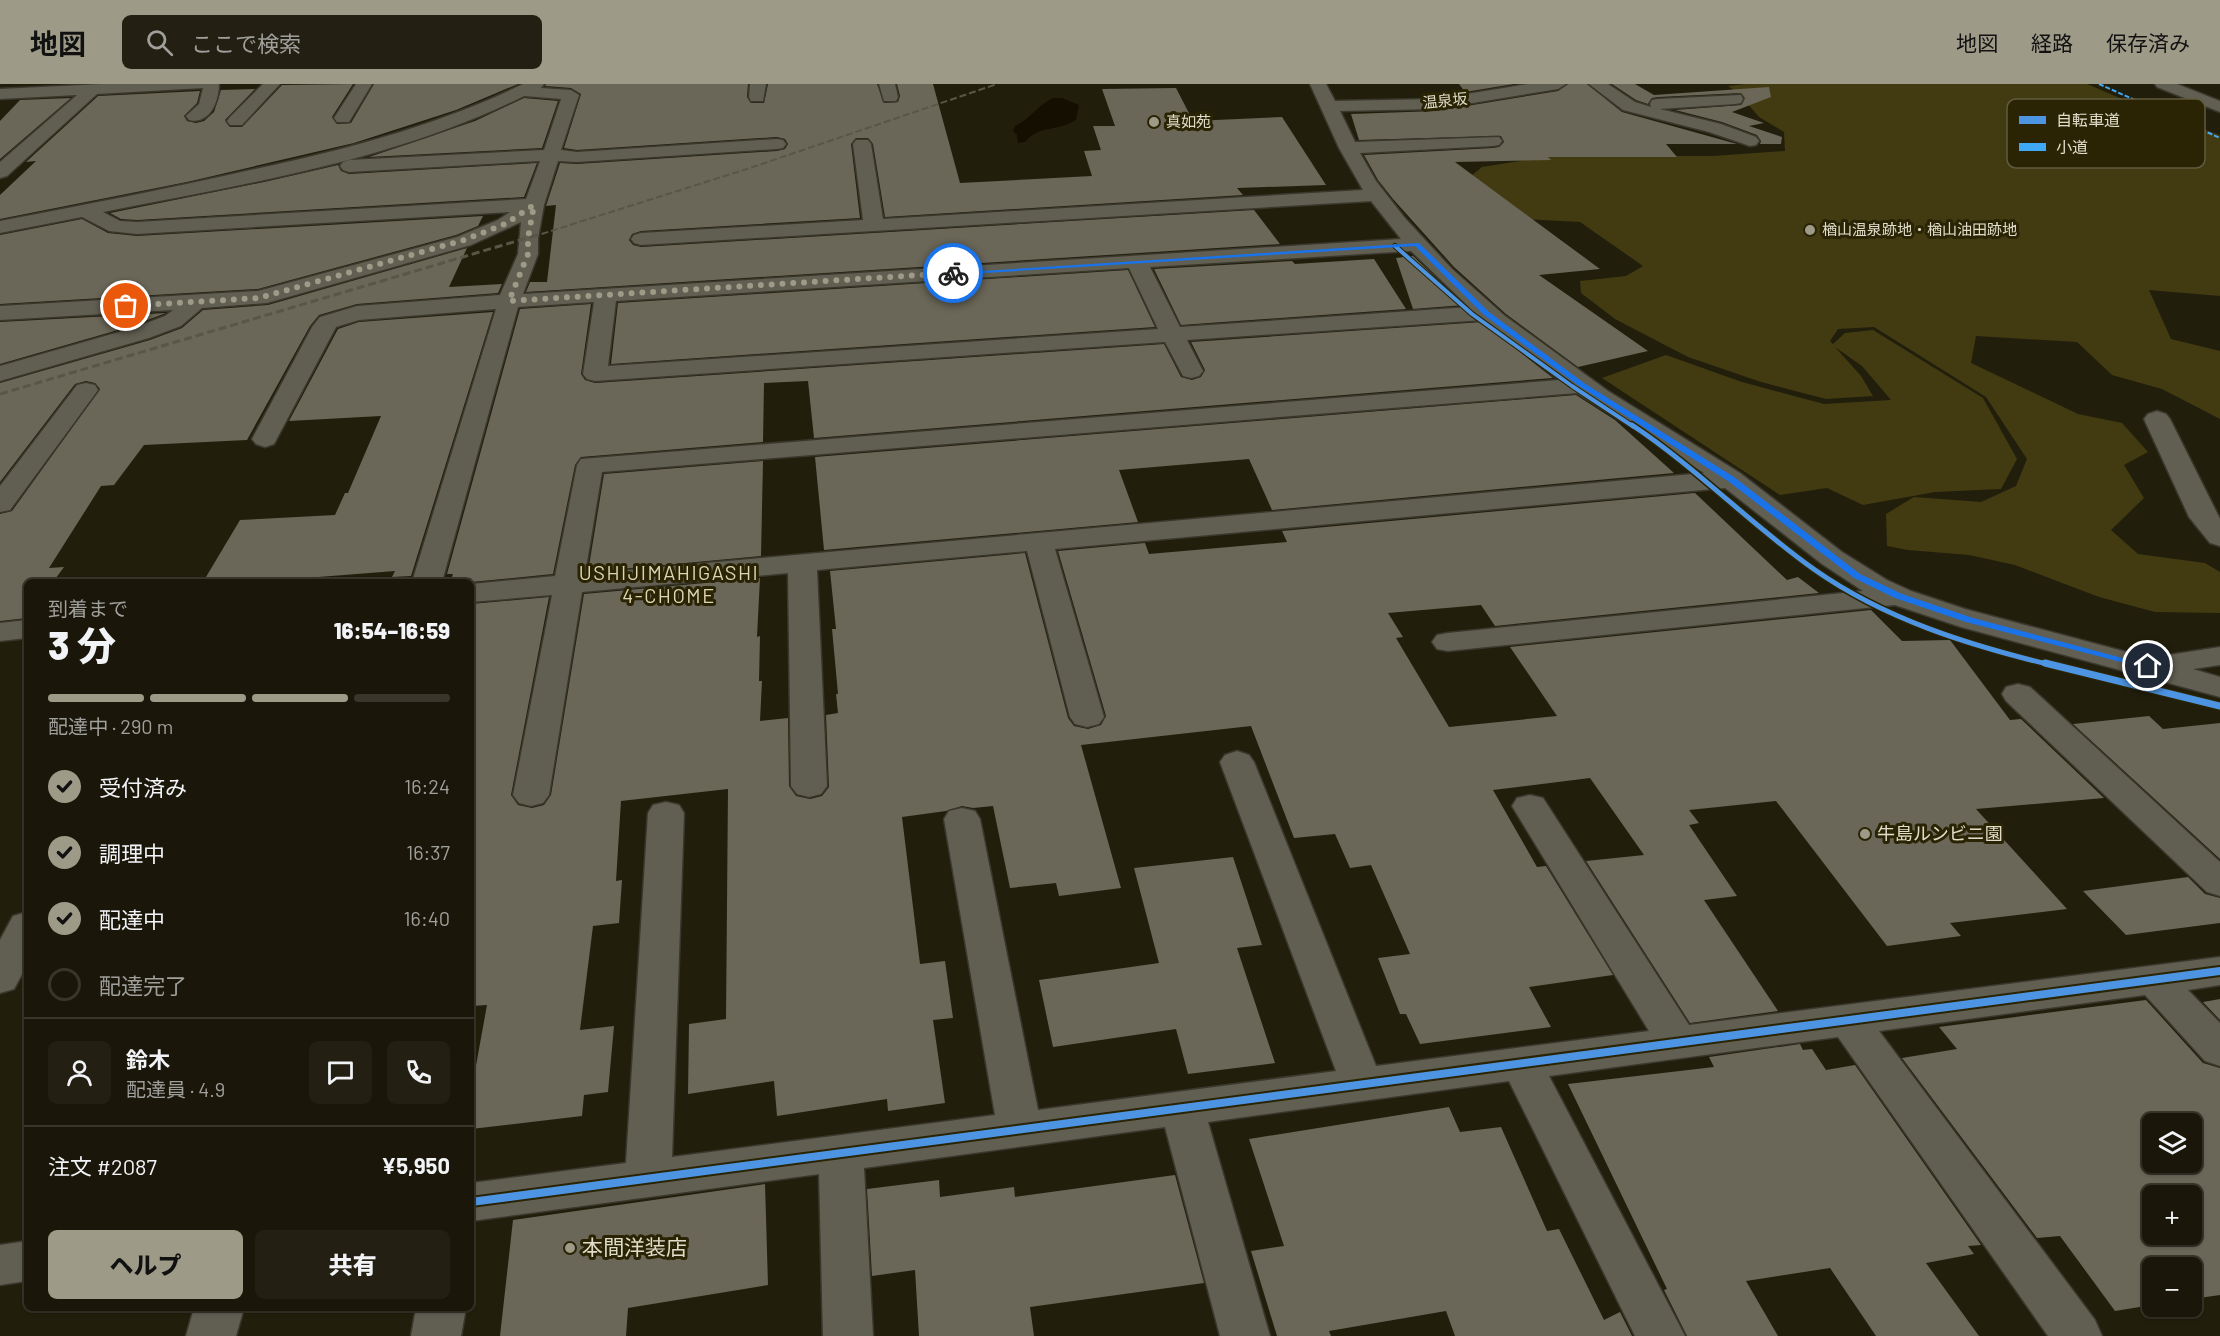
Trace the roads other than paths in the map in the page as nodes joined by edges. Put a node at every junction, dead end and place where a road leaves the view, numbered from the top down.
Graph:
1 (8, 84) edge
2 (201, 84) edge
3 (211, 84) edge
4 (272, 84) edge
5 (364, 84) edge
6 (1558, 84) edge
7 (1597, 84) edge
8 (2163, 84) edge
9 (118, 86) edge
10 (529, 88) edge
11 (92, 90) junction
12 (0, 92) edge
13 (1324, 95) edge
14 (1735, 99) dead end
15 (2200, 99) edge
16 (2205, 101) edge
17 (1629, 106) junction
18 (2220, 107) edge
19 (195, 116) dead end
20 (343, 118) dead end
21 (236, 121) dead end
22 (1493, 141) dead end
23 (1750, 141) dead end
24 (777, 144) dead end
25 (862, 144) dead end
26 (1348, 148) junction
27 (550, 155) junction
28 (324, 160) junction
29 (4, 164) edge
30 (1376, 195) junction
31 (534, 205) junction
32 (84, 210) junction
33 (874, 225) junction
34 (0, 227) edge
35 (641, 239) dead end
36 (1417, 244) junction
37 (1136, 261) junction
38 (606, 295) junction
39 (509, 301) junction
40 (198, 302) junction
41 (0, 313) edge
42 (1486, 313) junction
43 (1171, 335) junction
44 (1191, 372) dead end
45 (0, 374) edge
46 (1582, 385) junction
47 (86, 390) dead end
48 (2157, 419) dead end
49 (265, 439) dead end
50 (1731, 479) junction
51 (0, 504) edge
52 (2220, 537) edge
53 (1040, 543) junction
54 (802, 564) junction
55 (428, 579) edge
56 (569, 584) junction
57 (474, 593) edge
58 (1898, 596) junction
59 (24, 629) edge
60 (0, 632) edge
61 (1448, 642) dead end
62 (2220, 657) edge
63 (2148, 666) junction
64 (2220, 687) edge
65 (2018, 694) dead end
66 (1087, 717) dead end
67 (1237, 762) dead end
68 (809, 786) dead end
69 (531, 795) dead end
70 (1530, 806) dead end
71 (666, 813) dead end
72 (962, 819) dead end
73 (2220, 883) edge
74 (24, 931) edge
75 (2220, 971) edge
76 (0, 979) edge
77 (2154, 980) junction
78 (1848, 1020) junction
79 (1678, 1042) junction
80 (2220, 1050) edge
81 (1521, 1063) junction
82 (1362, 1084) junction
83 (1182, 1108) junction
84 (1020, 1130) junction
85 (841, 1154) junction
86 (648, 1179) junction
87 (474, 1202) edge
88 (24, 1261) edge
89 (0, 1264) edge
90 (218, 1311) edge
91 (440, 1311) edge
92 (211, 1336) edge
93 (436, 1336) edge
94 (848, 1336) edge
95 (1245, 1336) edge
96 (1660, 1336) edge
97 (2077, 1336) edge

1 - 12 street
2 - 9 street
3 - 19 street
4 - 21 street
5 - 20 street
6 - 13 street, 温泉坂
7 - 17 street
8 - 15 street
9 - 11 street
10 - 27 street
10 - 28 street
11 - 12 street
11 - 29 street
13 - 26 street
14 - 17 street
16 - 18 street
17 - 23 street
22 - 26 street
24 - 27 street
25 - 33 street
26 - 30 street
27 - 28 street
27 - 31 street
28 - 32 street
30 - 33 street
30 - 36 street
31 - 32 street
31 - 39 street
31 - 40 street
32 - 34 street
33 - 35 street
36 - 37 street
36 - 42 street
37 - 38 street
37 - 43 street
38 - 39 street
38 - 43 street
39 - 49 street
39 - 55 street
40 - 41 street
40 - 45 street
42 - 43 street
42 - 46 street
43 - 44 street
46 - 50 street
46 - 56 street
47 - 51 street
48 - 52 street
50 - 53 street
50 - 58 street
53 - 54 street
53 - 66 street
54 - 56 street
54 - 68 street
56 - 57 street
56 - 69 street
58 - 61 street
58 - 63 street
59 - 60 street
62 - 63 street
63 - 64 street
65 - 73 street
67 - 82 street
70 - 79 street
71 - 86 street
72 - 84 street
74 - 76 street
75 - 77 street
77 - 78 street
77 - 80 street
78 - 79 street
78 - 97 street
79 - 81 street
81 - 82 street
81 - 96 street
82 - 83 street
83 - 84 street
83 - 95 street
84 - 85 street
85 - 86 street
85 - 94 street
86 - 87 street
88 - 89 street
90 - 92 street
91 - 93 street

